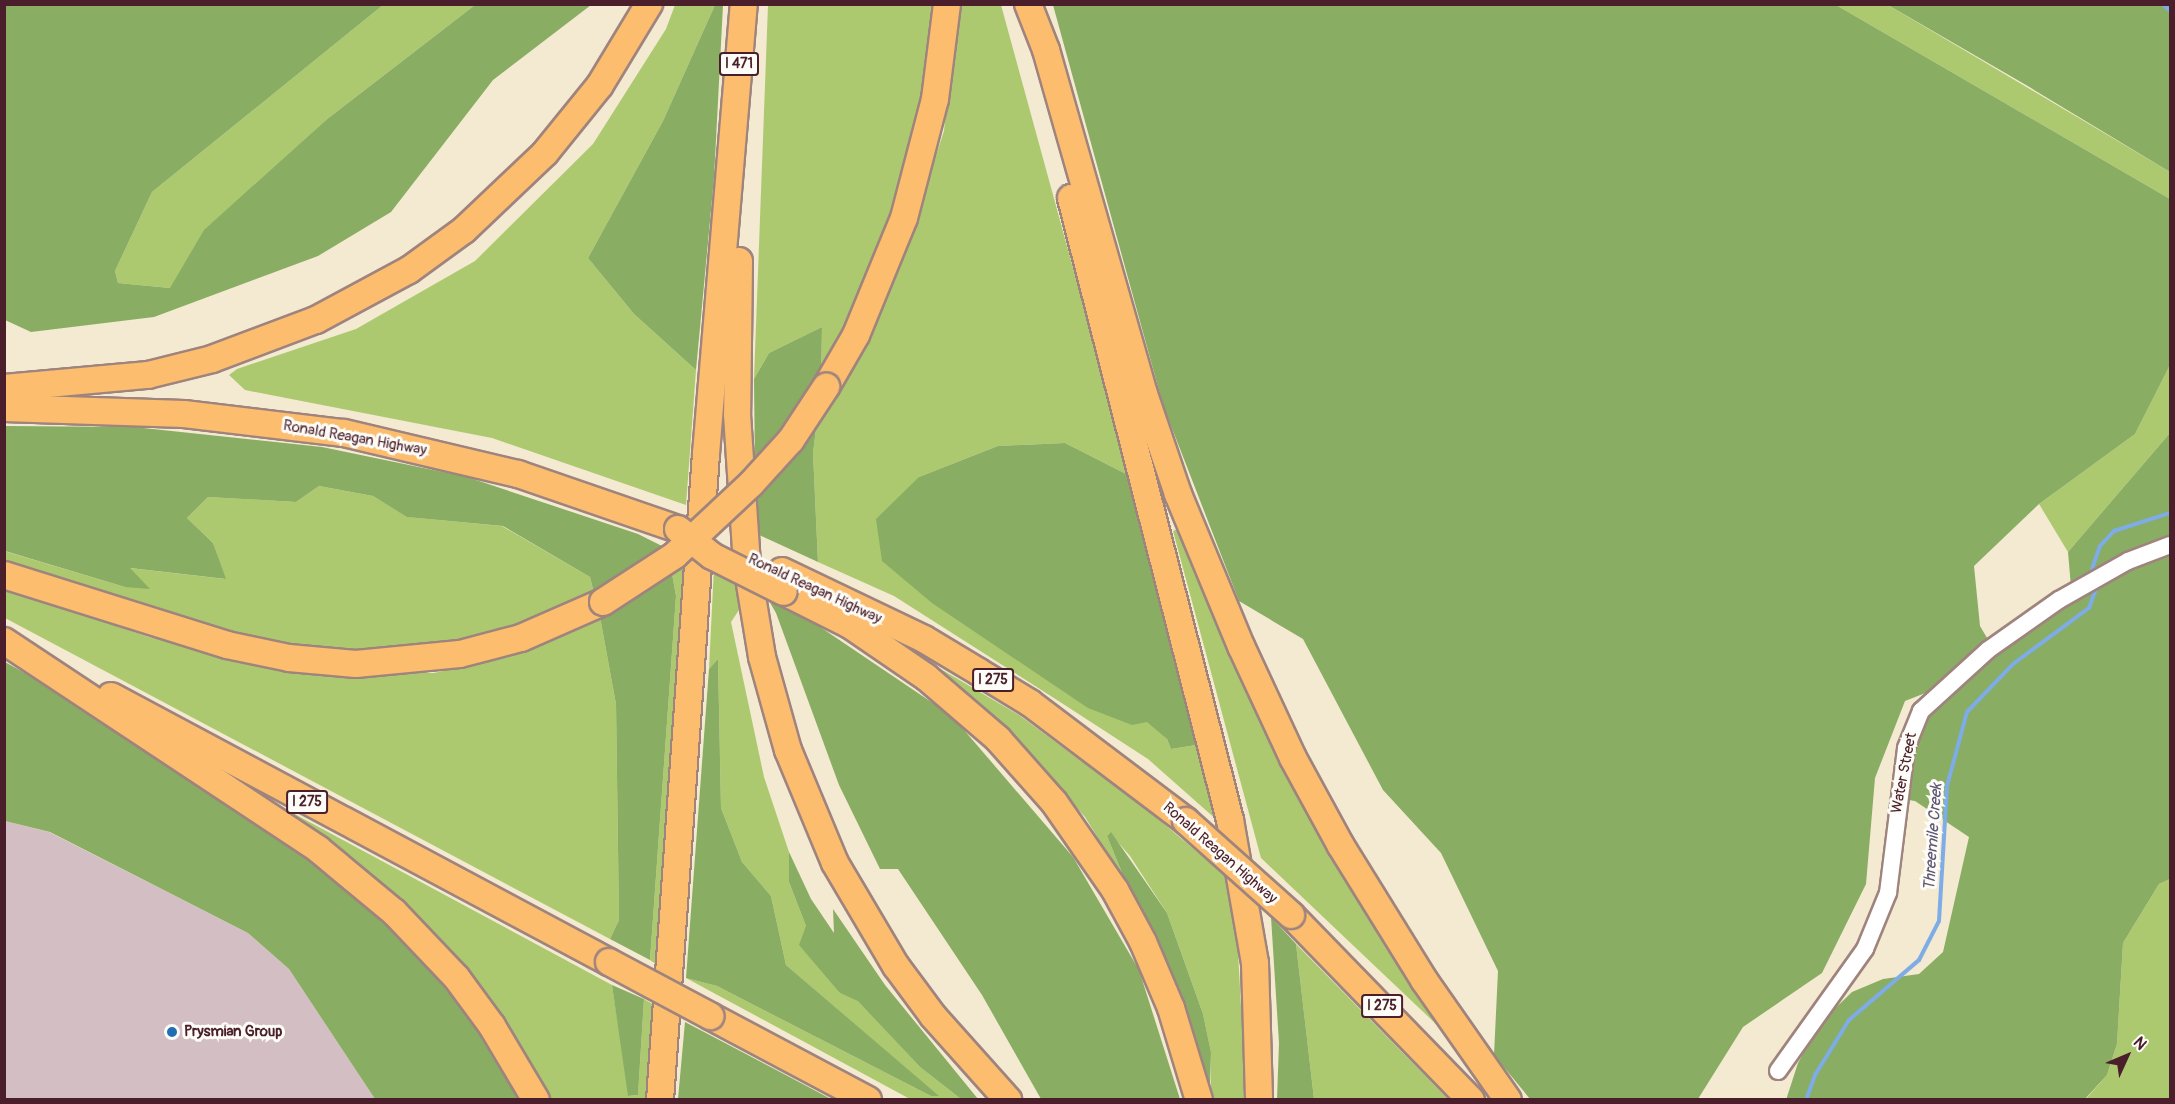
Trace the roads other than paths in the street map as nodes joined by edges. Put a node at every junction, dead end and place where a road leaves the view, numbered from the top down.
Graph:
1 (649, 4) edge
2 (744, 4) edge
3 (947, 4) edge
4 (1026, 4) edge
5 (735, 123) junction
6 (4, 388) edge
7 (4, 408) edge
8 (2170, 545) edge
9 (4, 575) edge
10 (783, 582) junction
11 (4, 641) edge
12 (1778, 1071) dead end
13 (536, 1100) edge
14 (660, 1100) edge
15 (868, 1100) edge
16 (1008, 1100) edge
17 (1199, 1100) edge
18 (1259, 1100) edge
19 (1471, 1100) edge
20 (1508, 1100) edge

1 - 6 highway
2 - 5 highway, I 471
3 - 9 highway, bridge
4 - 18 highway
4 - 20 highway
5 - 14 highway
5 - 16 highway
7 - 10 highway, Ronald Reagan Highway / I 275, bridge
8 - 12 street, Water Street
10 - 17 highway
10 - 19 highway, Ronald Reagan Highway / I 275, bridge
11 - 13 highway
11 - 15 highway, I 275, bridge

